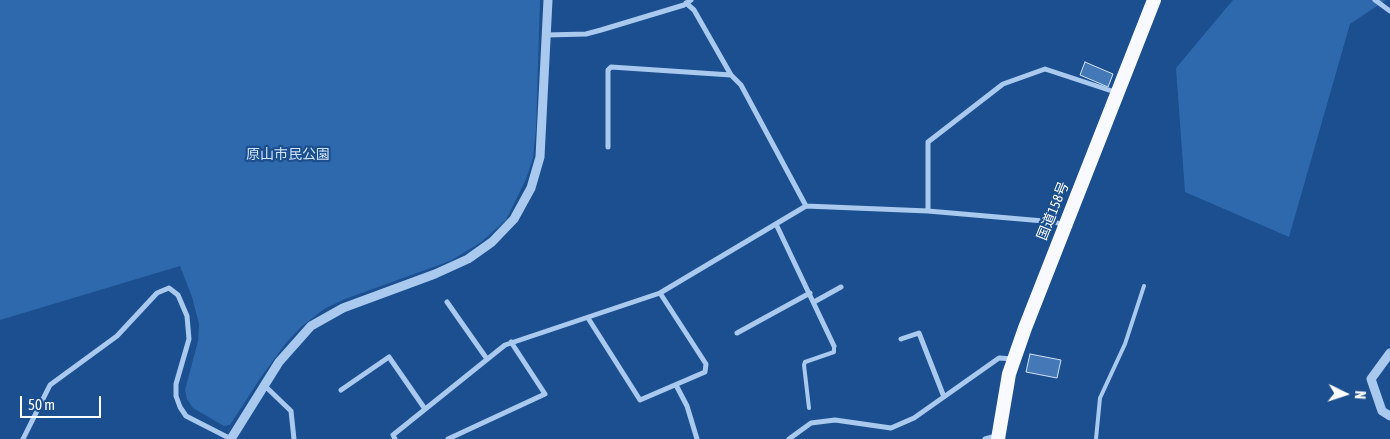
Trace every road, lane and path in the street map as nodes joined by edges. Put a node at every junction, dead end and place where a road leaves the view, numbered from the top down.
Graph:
1 (548, 0) edge
2 (1154, 0) edge
3 (1375, 0) edge
4 (689, 2) edge
5 (1390, 11) edge
6 (547, 36) junction
7 (731, 75) junction
8 (1118, 93) junction
9 (608, 147) dead end
10 (806, 206) junction
11 (928, 211) junction
12 (776, 224) junction
13 (1065, 226) junction
14 (1144, 286) dead end
15 (841, 287) dead end
16 (660, 293) junction
17 (810, 293) junction
18 (447, 302) dead end
19 (814, 302) junction
20 (588, 318) junction
21 (736, 333) dead end
22 (901, 339) dead end
23 (511, 342) junction
24 (834, 346) joint
25 (1390, 353) edge
26 (488, 359) junction
27 (1014, 359) junction
28 (263, 385) junction
29 (676, 385) junction
30 (341, 390) dead end
31 (944, 397) junction
32 (809, 408) dead end
33 (425, 409) junction
34 (1390, 416) edge
35 (994, 438) edge
36 (23, 439) edge
37 (231, 439) edge
38 (294, 439) edge
39 (395, 439) edge
40 (448, 439) edge
41 (696, 439) edge
42 (789, 439) edge
43 (1096, 439) edge

1 - 6 street
2 - 8 highway, 国道158号
3 - 5 street
4 - 6 street
4 - 7 street
6 - 28 street
7 - 9 street
7 - 10 street
8 - 11 street
8 - 13 highway, 国道158号
10 - 11 street
10 - 12 street
11 - 13 street
12 - 16 street
12 - 17 street
13 - 27 highway, 国道158号
14 - 43 lane
15 - 19 street
16 - 20 street
16 - 29 street
17 - 19 street
17 - 21 street
18 - 26 street
19 - 24 street
20 - 23 street
20 - 29 street
22 - 31 street
23 - 26 street
23 - 40 street
24 - 32 lane
25 - 34 street
26 - 33 street
27 - 31 street
27 - 35 highway, 国道158号
28 - 37 street
28 - 38 street
29 - 41 street
30 - 33 street
31 - 42 street
33 - 39 street
36 - 37 street

